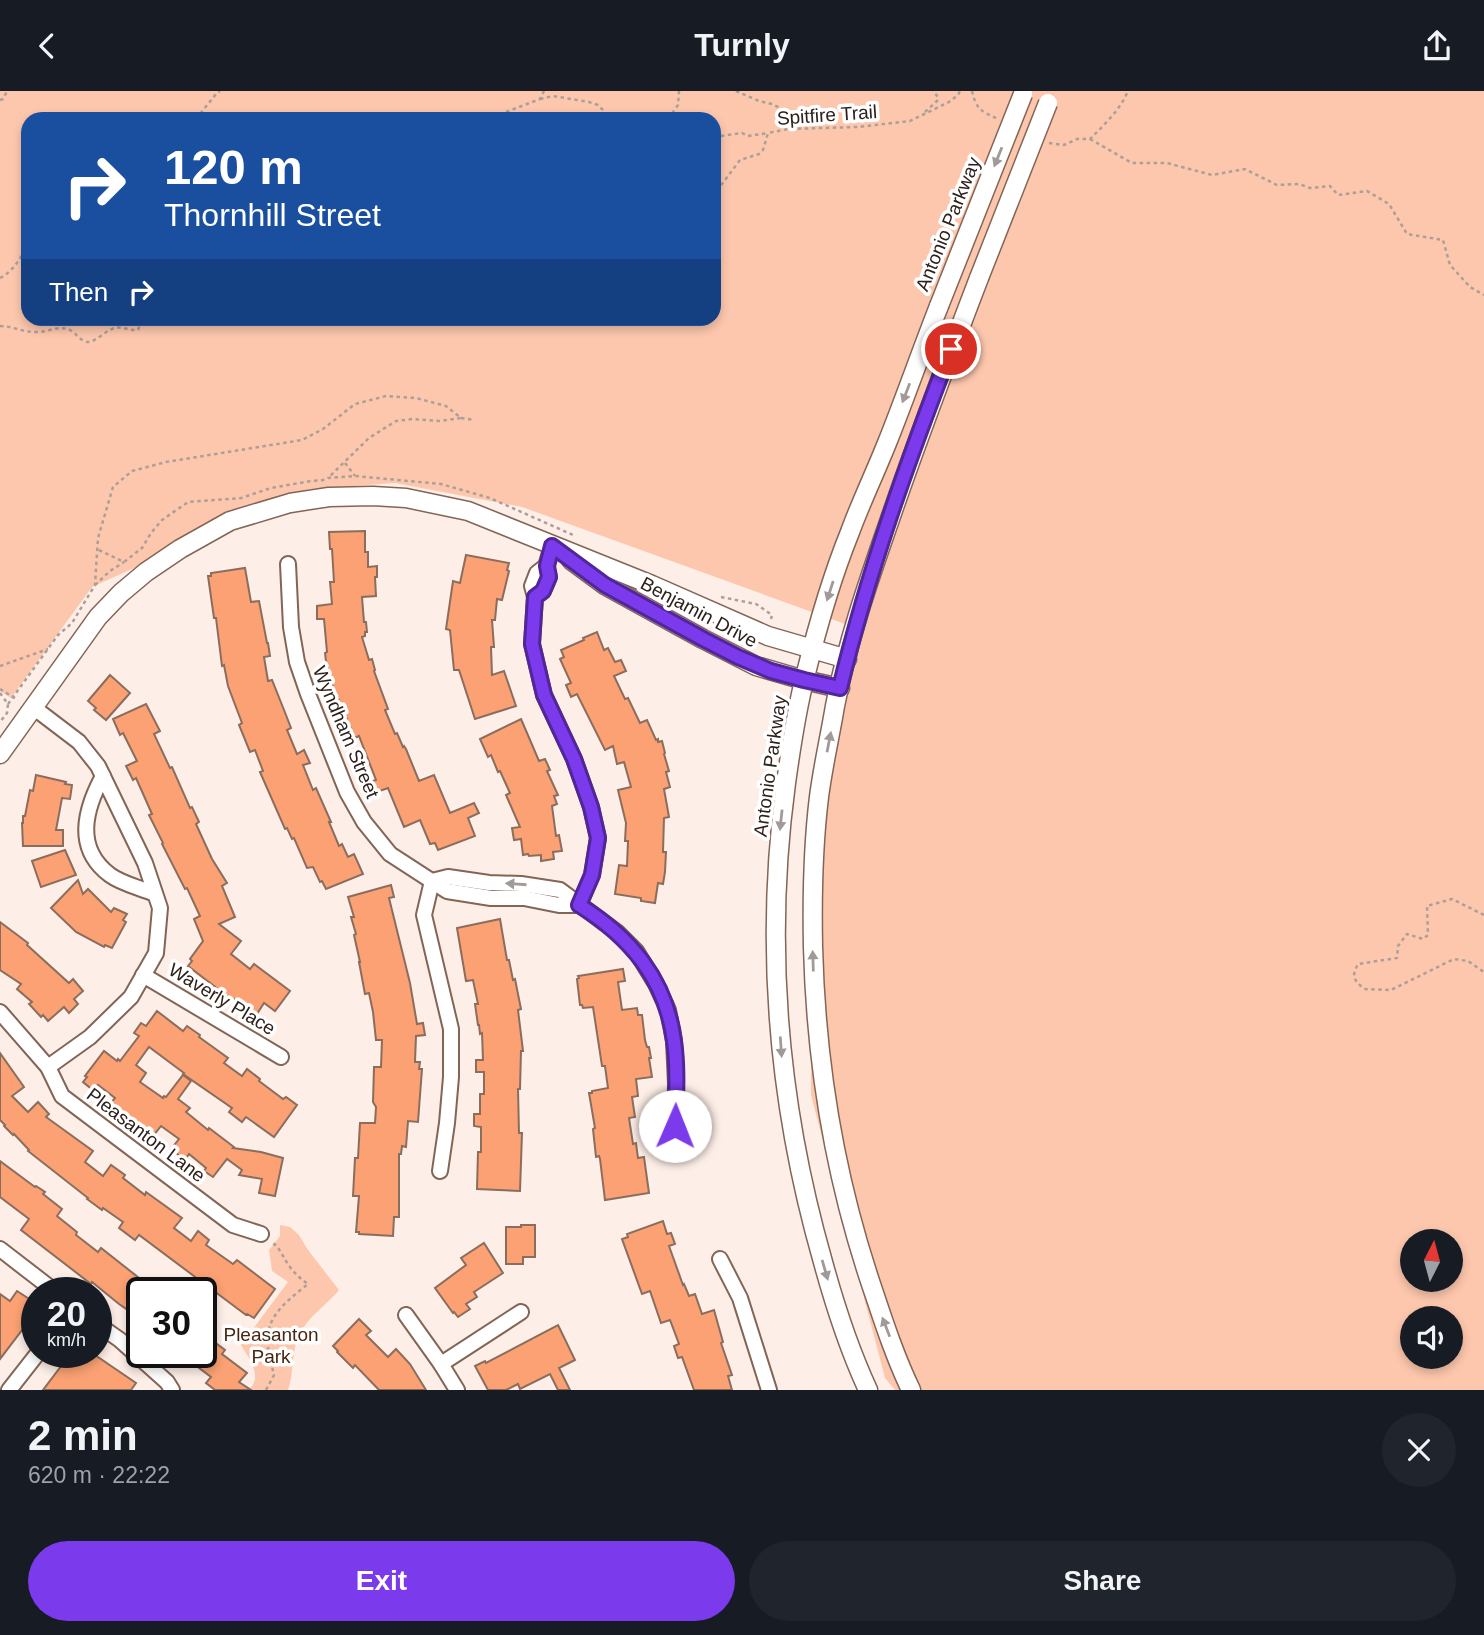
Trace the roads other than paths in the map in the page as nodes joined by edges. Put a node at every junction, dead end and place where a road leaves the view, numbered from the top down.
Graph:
1 (1023, 92) edge
2 (1050, 97) edge
3 (552, 546) junction
4 (288, 564) dead end
5 (812, 650) junction
6 (847, 659) junction
7 (804, 680) junction
8 (840, 688) junction
9 (33, 707) junction
10 (0, 754) edge
11 (103, 776) junction
12 (432, 881) junction
13 (155, 894) junction
14 (579, 905) junction
15 (143, 975) junction
16 (0, 1012) edge
17 (281, 1057) dead end
18 (48, 1067) junction
19 (675, 1126) dead end
20 (440, 1171) dead end
21 (261, 1234) road end
22 (0, 1248) edge
23 (720, 1259) dead end
24 (37, 1277) edge
25 (521, 1312) dead end
26 (406, 1315) dead end
27 (112, 1334) edge
28 (441, 1364) junction
29 (26, 1368) edge
30 (9, 1390) edge
31 (172, 1390) edge
32 (457, 1390) edge
33 (769, 1390) edge
34 (868, 1390) edge
35 (911, 1390) edge

1 -> 5 main road, Antonio Parkway, bridge
2 - 6 main road, bridge
3 - 5 main road, Benjamin Drive
3 - 7 main road, Benjamin Drive
3 - 9 main road, Benjamin Drive
3 - 14 street
4 - 12 street, Wyndham Street
5 - 6 main road, Benjamin Drive
5 - 7 main road, Antonio Parkway
6 - 8 main road
7 - 8 main road, Benjamin Drive
7 -> 34 main road, Antonio Parkway
35 -> 8 main road
9 - 10 main road, Benjamin Drive
9 - 11 street
11 - 13 street
11 - 13 street
12 - 14 street
12 - 20 street
13 - 15 street
14 - 19 street
15 - 17 street, Waverly Place
15 - 18 street
16 - 18 street, Pleasanton Lane
18 - 21 street, Pleasanton Lane
22 - 24 street
23 - 33 street
25 - 28 street
26 - 28 street
27 - 31 street
28 - 32 street
29 - 30 street

